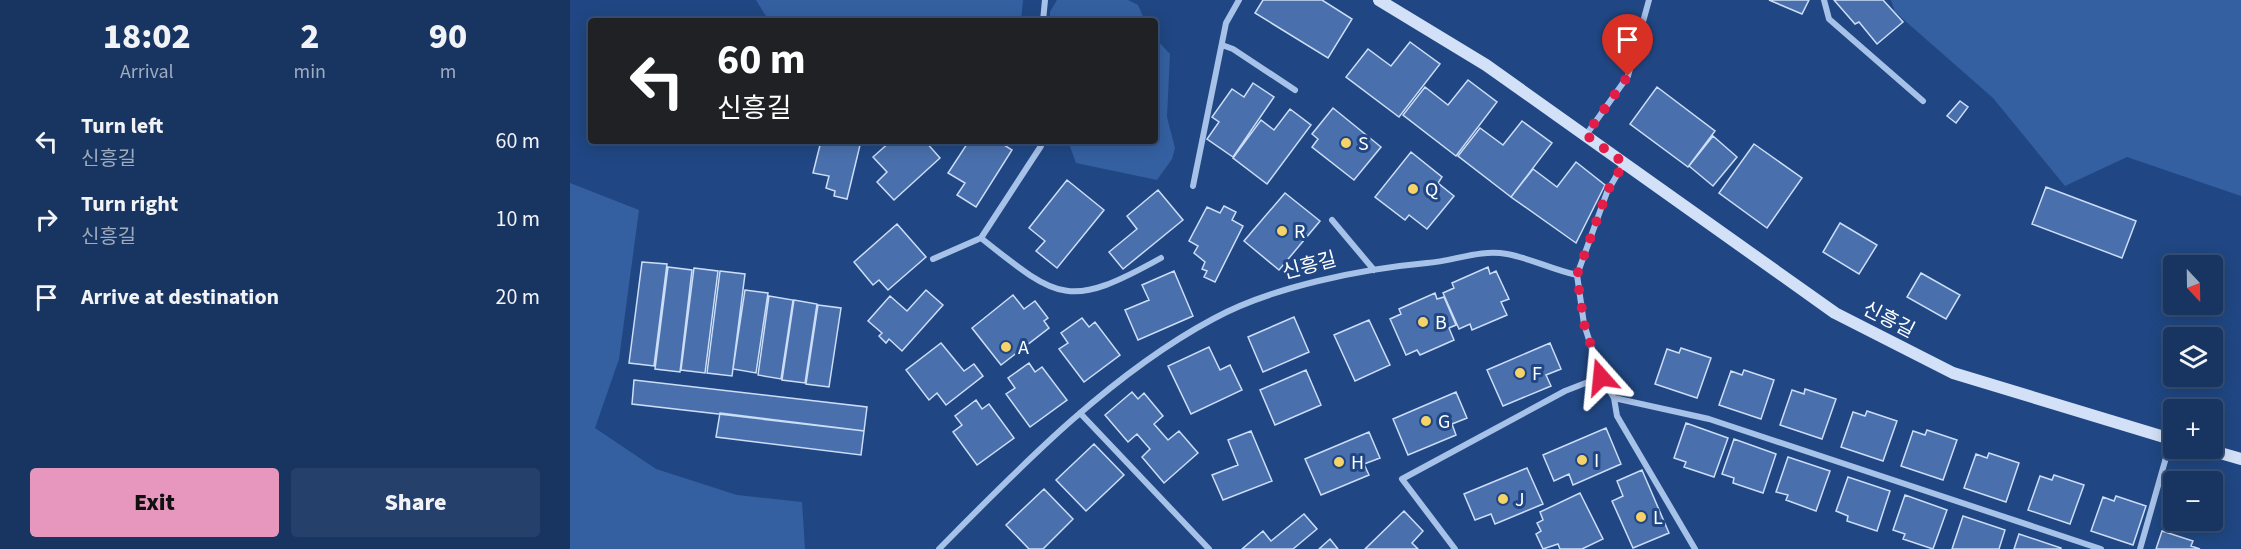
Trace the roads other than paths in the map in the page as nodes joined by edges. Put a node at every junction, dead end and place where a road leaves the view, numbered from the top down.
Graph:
1 (1045, 0) edge
2 (1239, 0) edge
3 (1379, 0) edge
4 (1649, 0) edge
5 (1824, 0) edge
6 (1043, 18) edge
7 (1222, 45) junction
8 (1295, 90) dead end
9 (1923, 101) dead end
10 (1586, 135) junction
11 (1041, 144) edge
12 (1624, 163) junction
13 (1193, 186) dead end
14 (1332, 220) dead end
15 (981, 238) junction
16 (1161, 258) dead end
17 (933, 259) dead end
18 (1374, 270) junction
19 (1577, 275) junction
20 (1601, 377) junction
21 (1614, 398) junction
22 (1080, 413) junction
23 (2163, 437) edge
24 (2223, 454) edge
25 (2166, 459) edge
26 (2241, 459) edge
27 (939, 549) edge
28 (1209, 549) edge
29 (1455, 549) edge
30 (1695, 549) edge
31 (2101, 549) edge
32 (2140, 549) edge

1 - 6 street
2 - 7 street
3 - 10 street, 신흥길
4 - 10 street
5 - 9 street
7 - 8 street
7 - 13 street
10 - 12 street, 신흥길
11 - 15 street
12 - 19 street
12 - 23 street, 신흥길
14 - 18 street
15 - 16 street
15 - 17 street
18 - 19 street, 신흥길
18 - 22 street, 신흥길
19 - 20 street
20 - 21 street
20 - 29 street
21 - 30 street
21 - 31 street
22 - 27 street, 신흥길
22 - 28 street
24 - 26 street
25 - 32 street, 신흥길

